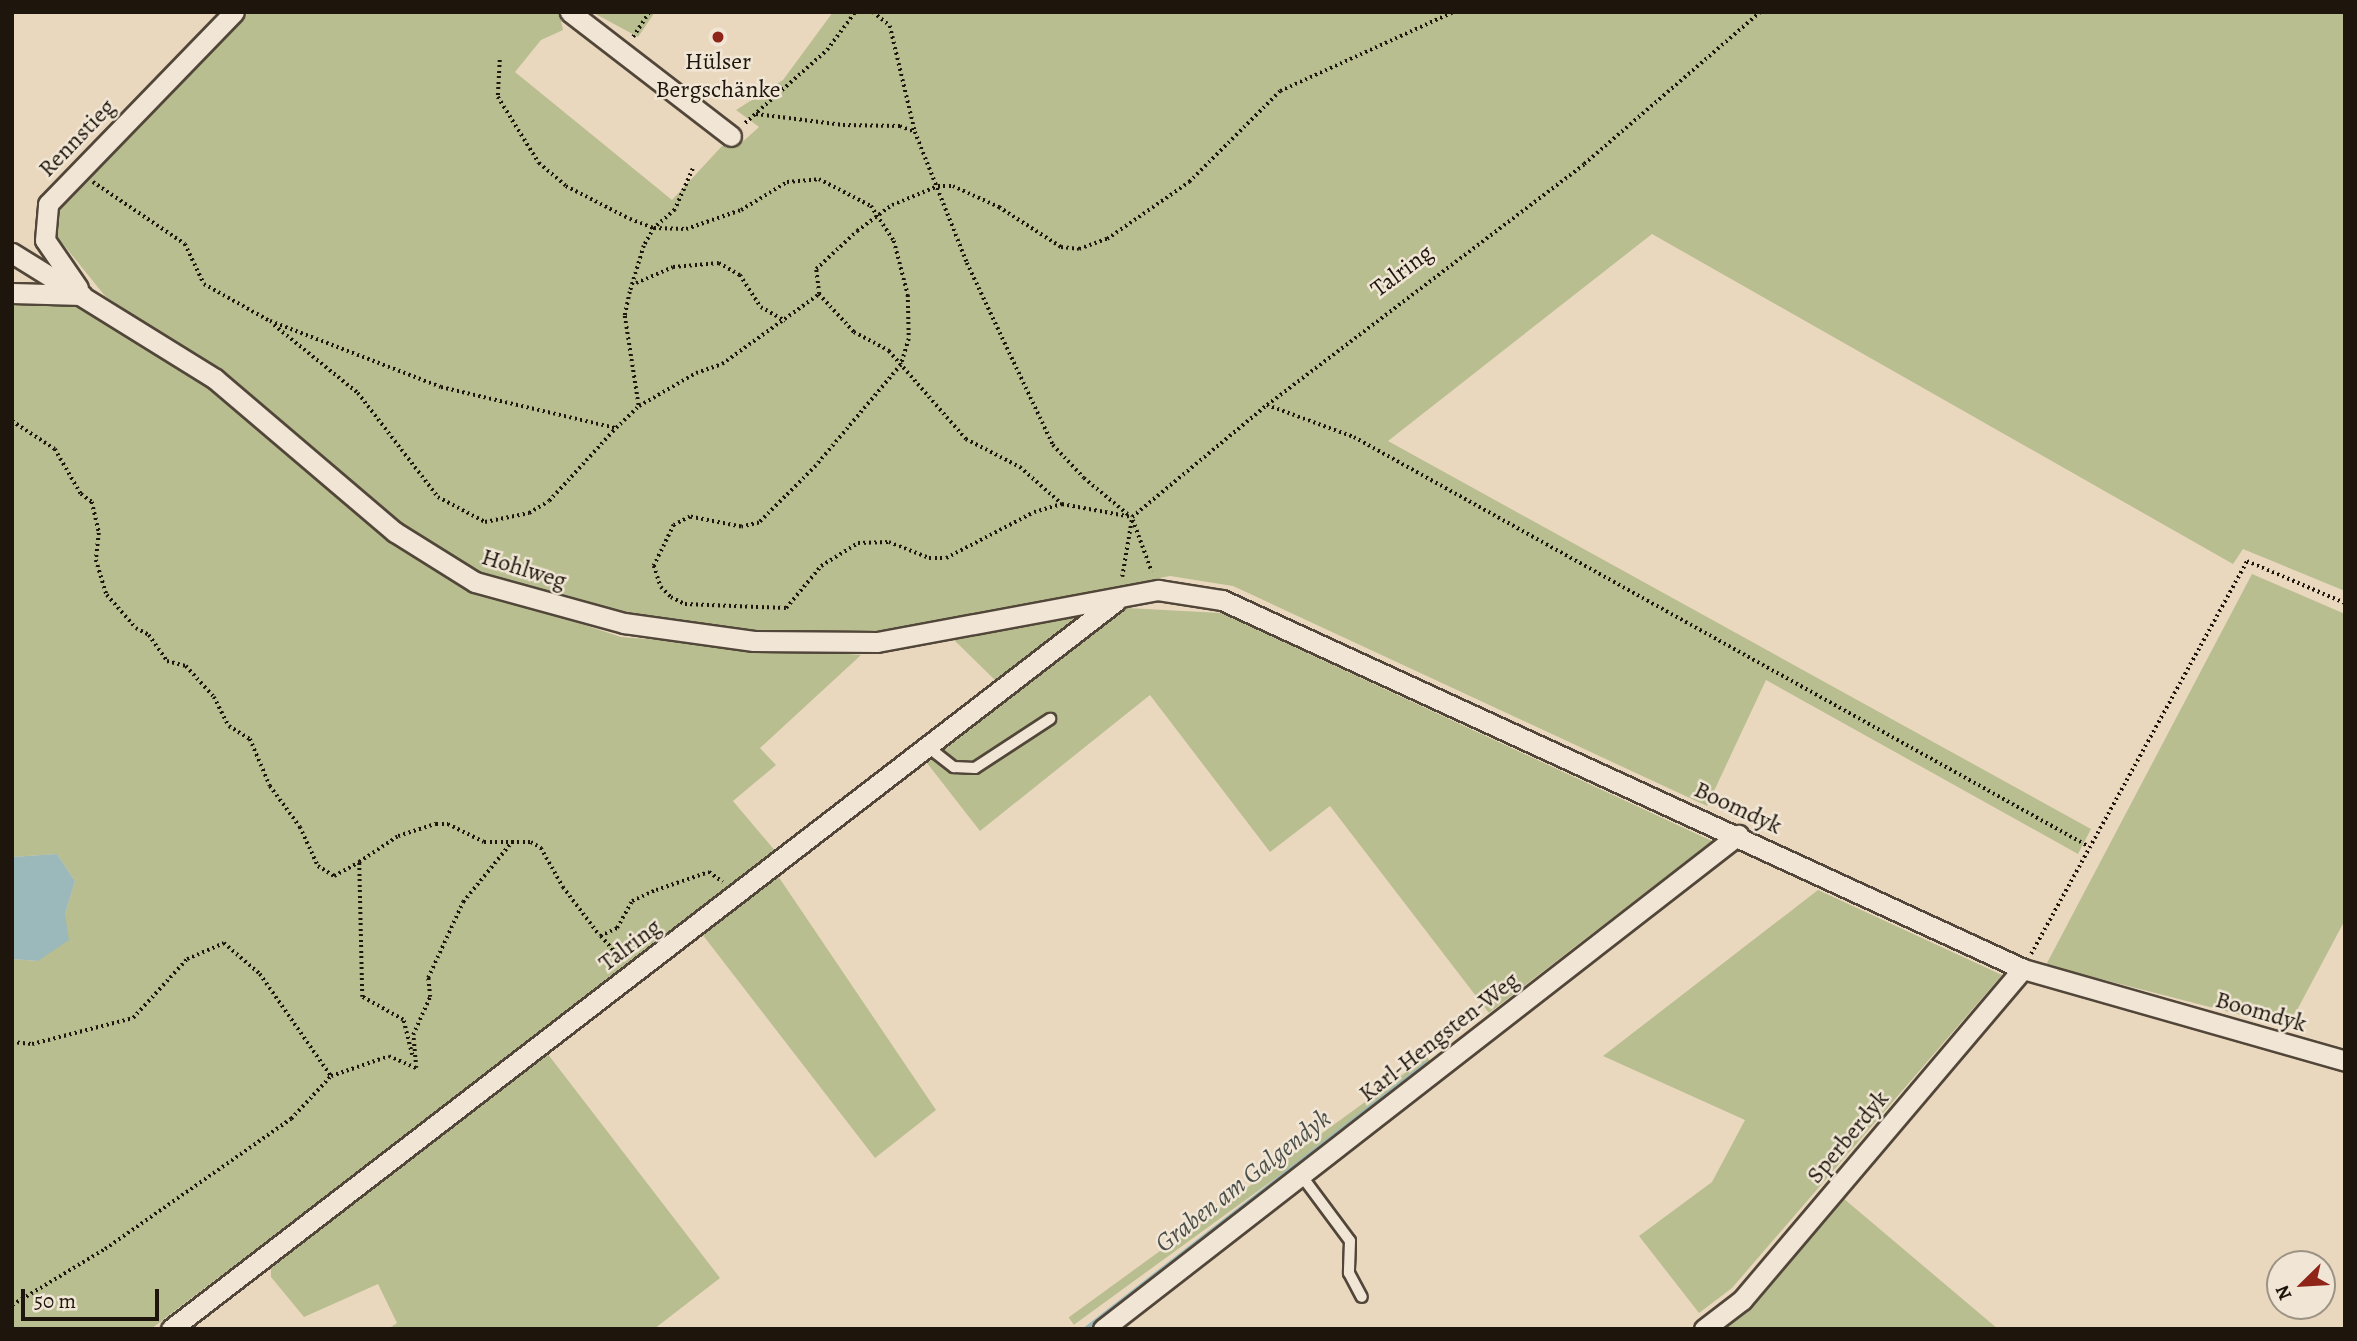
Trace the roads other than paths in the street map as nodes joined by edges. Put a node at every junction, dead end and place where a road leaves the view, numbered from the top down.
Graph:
1 (234, 12) edge
2 (570, 12) edge
3 (730, 136) dead end
4 (12, 253) edge
5 (12, 293) edge
6 (83, 295) junction
7 (1119, 599) junction
8 (1050, 719) dead end
9 (928, 747) junction
10 (1738, 835) junction
11 (2023, 969) junction
12 (2345, 1061) edge
13 (1301, 1175) junction
14 (1362, 1297) dead end
15 (171, 1329) edge
16 (1103, 1329) edge
17 (1704, 1329) edge

1 - 6 street, Rennstieg
2 - 3 street
4 - 6 street, Hohlweg
5 - 6 street
6 - 7 street, Hohlweg
7 - 9 street, Talring
7 - 10 street, Boomdyk
8 - 9 lane
9 - 15 street, Talring
10 - 11 street, Boomdyk
10 - 13 street, Karl-Hengsten-Weg
11 - 12 street, Boomdyk
11 - 17 street, Sperberdyk
13 - 14 lane
13 - 16 street, Karl-Hengsten-Weg

